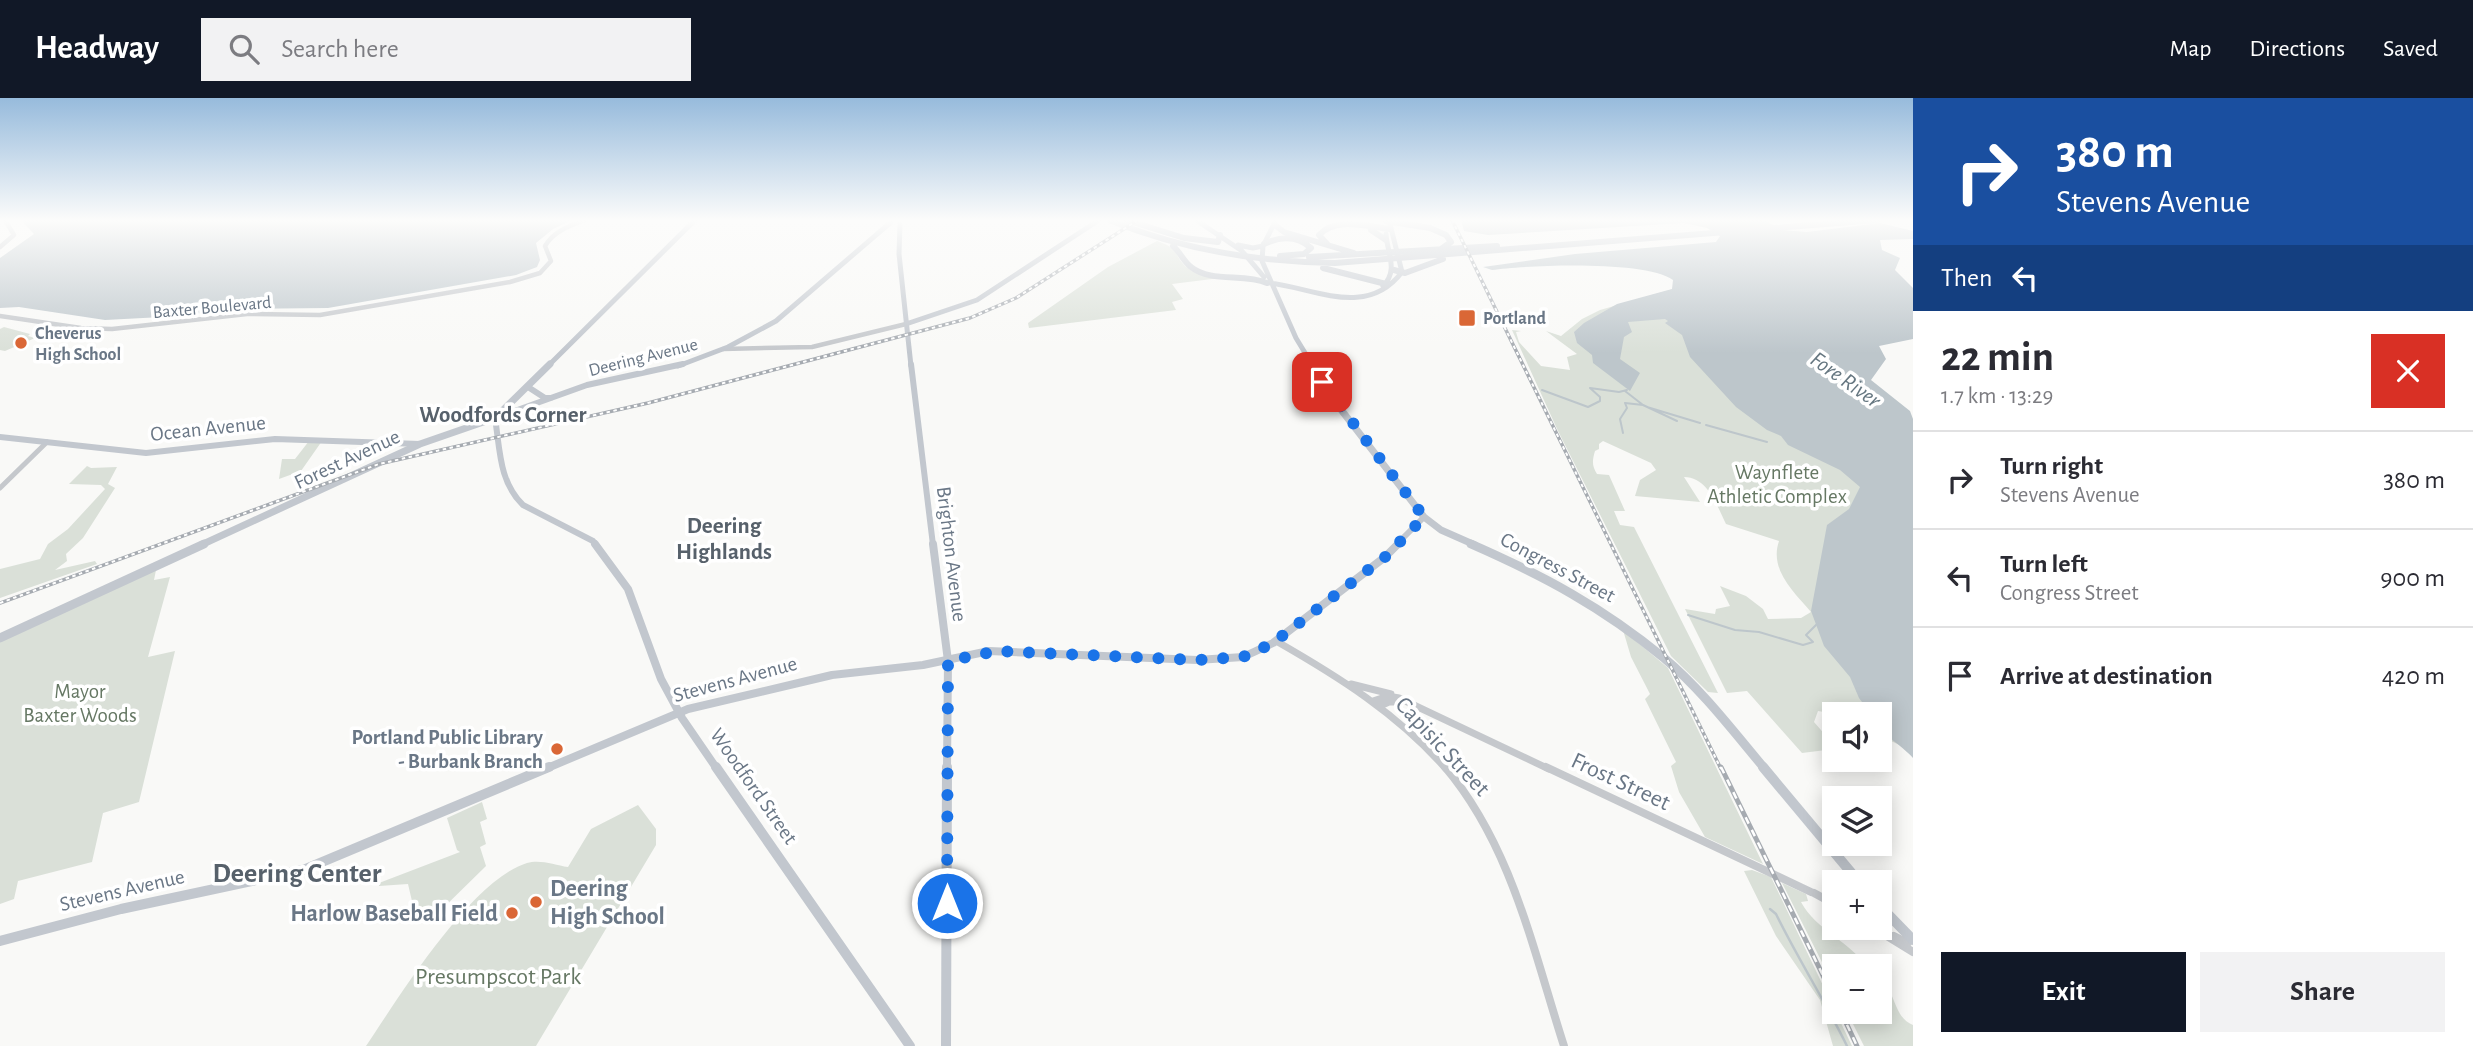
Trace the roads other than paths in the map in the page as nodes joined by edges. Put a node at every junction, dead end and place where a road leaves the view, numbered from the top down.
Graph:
1 (547, 264) edge
2 (650, 264) edge
3 (843, 264) edge
4 (901, 264) edge
5 (1032, 264) edge
6 (1187, 264) edge
7 (1191, 264) edge
8 (1252, 264) edge
9 (1255, 264) edge
10 (1263, 264) edge
11 (1313, 264) edge
12 (1393, 264) edge
13 (1399, 264) edge
14 (1424, 264) edge
15 (1394, 270) junction
16 (1402, 272) junction
17 (1268, 275) junction
18 (1359, 276) junction
19 (1269, 283) junction
20 (1284, 284) junction
21 (1388, 285) junction
22 (1295, 286) junction
23 (1375, 289) junction
24 (1275, 290) junction
25 (1322, 294) junction
26 (1283, 310) junction
27 (0, 315) edge
28 (906, 324) junction
29 (723, 349) junction
30 (527, 387) junction
31 (544, 400) junction
32 (495, 418) junction
33 (0, 437) edge
34 (47, 442) junction
35 (420, 444) junction
36 (0, 488) edge
37 (1424, 517) junction
38 (0, 638) edge
39 (1276, 640) junction
40 (948, 661) junction
41 (1349, 684) junction
42 (1399, 698) junction
43 (1376, 703) junction
44 (1414, 705) junction
45 (679, 712) junction
46 (1849, 870) edge
47 (1811, 892) dead end
48 (1892, 921) edge
49 (1892, 934) edge
50 (1892, 937) edge
51 (0, 941) edge
52 (1912, 946) edge
53 (911, 1046) edge
54 (946, 1046) edge
55 (1564, 1046) edge

1 - 27 street, Baxter Boulevard
2 - 30 main road, Forest Avenue
3 - 29 main road, Deering Avenue
4 - 28 main road, Brighton Avenue
5 - 28 main road
6 - 19 highway
7 - 8 highway
9 - 19 main road, Congress Street
10 - 17 main road, Congress Street
11 - 18 highway
12 - 15 main road
13 - 16 main road
14 - 16 highway
15 - 16 highway
15 - 21 main road
16 - 21 main road
17 - 19 main road, Congress Street
17 - 20 main road
18 - 21 highway
18 - 23 highway
19 - 20 main road
19 - 24 main road, Congress Street
19 - 26 main road, Congress Street
20 - 22 main road
21 - 23 main road
21 - 25 main road
22 - 24 main road
22 - 25 main road
23 - 25 main road
24 - 26 main road, Congress Street
26 - 37 main road, Congress Street
28 - 29 street
28 - 40 main road, Brighton Avenue
29 - 31 main road, Deering Avenue
30 - 31 main road
30 - 32 main road, Forest Avenue
31 - 32 main road, Deering Avenue
32 - 35 main road, Forest Avenue
32 - 45 main road, Woodford Street
33 - 34 main road, Ocean Avenue
34 - 35 main road, Ocean Avenue
34 - 36 street
35 - 38 main road, Forest Avenue
37 - 39 main road, Stevens Avenue
37 - 46 main road, Congress Street
39 - 40 main road, Stevens Avenue
39 - 41 street, Capisic Street
40 - 45 main road, Stevens Avenue
40 - 54 main road, Brighton Avenue
41 - 42 street, Frost Street
41 - 43 street, Capisic Street
42 - 43 street
42 - 44 street, Frost Street
43 - 44 street, Frost Street
43 - 55 street, Capisic Street
44 - 47 street, Frost Street
45 - 51 main road, Stevens Avenue
45 - 53 main road, Woodford Street
48 - 52 main road
49 - 52 street
50 - 52 street

